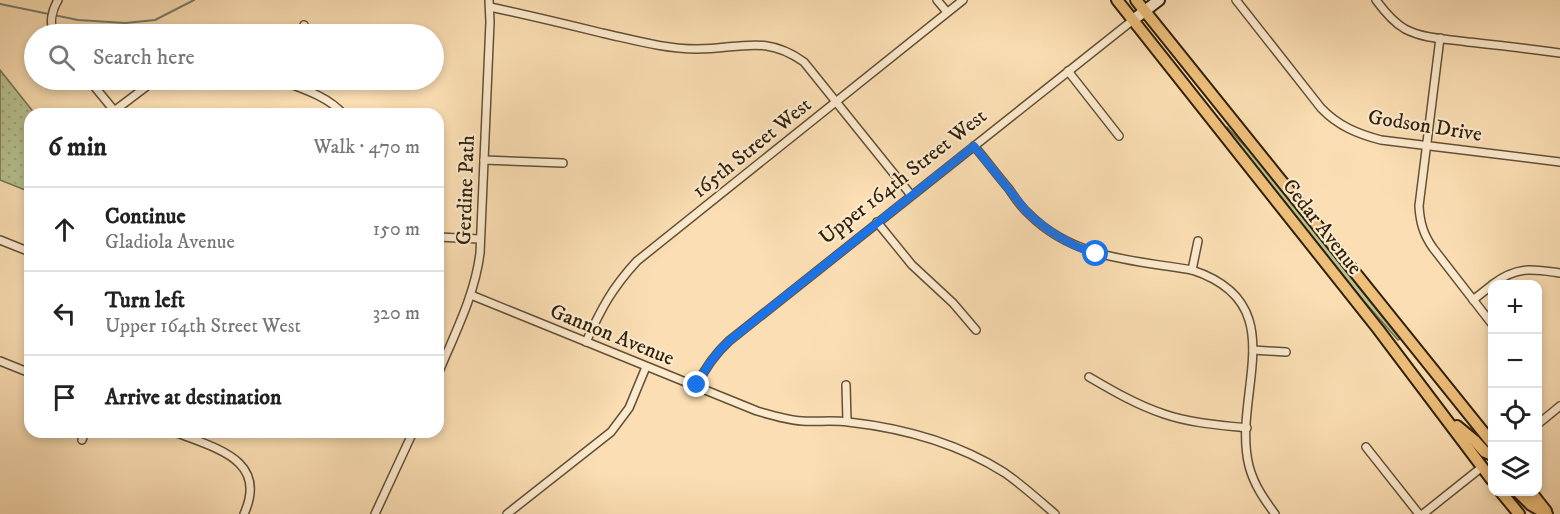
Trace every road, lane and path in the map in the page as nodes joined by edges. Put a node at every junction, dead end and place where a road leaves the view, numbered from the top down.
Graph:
1 (938, 0) edge
2 (963, 0) edge
3 (1117, 0) edge
4 (1136, 0) edge
5 (1159, 0) edge
6 (1236, 0) edge
7 (1376, 0) edge
8 (56, 3) edge
9 (489, 3) edge
10 (1145, 11) junction
11 (947, 12) junction
12 (1133, 20) junction
13 (51, 24) edge
14 (1440, 38) junction
15 (1560, 53) edge
16 (1068, 71) junction
17 (97, 90) edge
18 (142, 90) edge
19 (304, 90) edge
20 (836, 101) junction
21 (112, 108) edge
22 (120, 108) edge
23 (338, 108) edge
24 (1119, 135) dead end
25 (1426, 145) junction
26 (974, 146) junction
27 (484, 160) junction
28 (1560, 162) edge
29 (562, 163) dead end
30 (911, 195) junction
31 (877, 222) junction
32 (444, 237) edge
33 (480, 239) junction
34 (1198, 241) dead end
35 (1, 242) edge
36 (24, 250) edge
37 (1192, 270) junction
38 (1560, 273) edge
39 (1500, 280) edge
40 (1488, 289) edge
41 (471, 295) junction
42 (1473, 300) junction
43 (1488, 319) edge
44 (976, 330) dead end
45 (586, 342) junction
46 (1253, 350) junction
47 (1286, 352) dead end
48 (444, 360) edge
49 (0, 361) edge
50 (646, 367) junction
51 (24, 371) edge
52 (1089, 377) dead end
53 (697, 385) junction
54 (846, 385) dead end
55 (1560, 406) edge
56 (1444, 417) junction
57 (1542, 421) edge
58 (847, 422) junction
59 (1246, 428) junction
60 (190, 438) edge
61 (410, 438) edge
62 (1491, 442) edge
63 (1366, 447) dead end
64 (1488, 453) edge
65 (1487, 467) edge
66 (1504, 496) edge
67 (1522, 496) edge
68 (1534, 496) edge
69 (244, 514) edge
70 (375, 514) edge
71 (507, 514) edge
72 (1055, 514) edge
73 (1275, 514) edge
74 (1421, 514) edge
75 (1519, 514) edge
76 (1547, 514) edge

1 - 11 street
2 - 11 street, 165th Street West
3 - 12 main road, Cedar Avenue
4 - 10 main road, Cedar Avenue
5 - 10 street, Upper 164th Street West
6 - 25 street, Godson Drive
7 - 14 street
8 - 13 street
9 - 20 street
9 - 27 street, Gerdine Path
10 - 12 street, Upper 164th Street West
10 - 62 main road, Cedar Avenue
11 - 20 street, 165th Street West
12 - 16 street, Upper 164th Street West
12 - 56 main road, Cedar Avenue
14 - 15 street
14 - 25 street
16 - 24 street
16 - 26 street, Upper 164th Street West
17 - 21 street
18 - 22 street
19 - 23 street
20 - 30 street
20 - 45 street, 165th Street West
25 - 28 street, Godson Drive
25 - 42 street
26 - 30 street, Upper 164th Street West
26 - 37 street
27 - 29 street
27 - 33 street, Gerdine Path
30 - 31 street, Upper 164th Street West
31 - 44 street
31 - 53 street, Upper 164th Street West
32 - 33 street
33 - 41 street, Gerdine Path
34 - 37 street
35 - 36 street
37 - 46 street
38 - 39 street
40 - 42 street
41 - 45 street, Gannon Avenue
41 - 48 street, Gerdine Path
42 - 43 street
45 - 50 street, Gannon Avenue
46 - 47 street
46 - 59 street
49 - 51 street
50 - 53 street, Gannon Avenue
50 - 71 street
52 - 59 street
53 - 58 street, Gannon Avenue
54 - 58 street
55 - 57 street
56 - 64 main road
56 - 65 main road, Cedar Avenue
58 - 72 street, Gannon Avenue
59 - 73 street
60 - 69 street
61 - 70 street
63 - 74 street
65 - 74 street
66 - 75 main road
67 - 76 main road
68 - 76 main road

